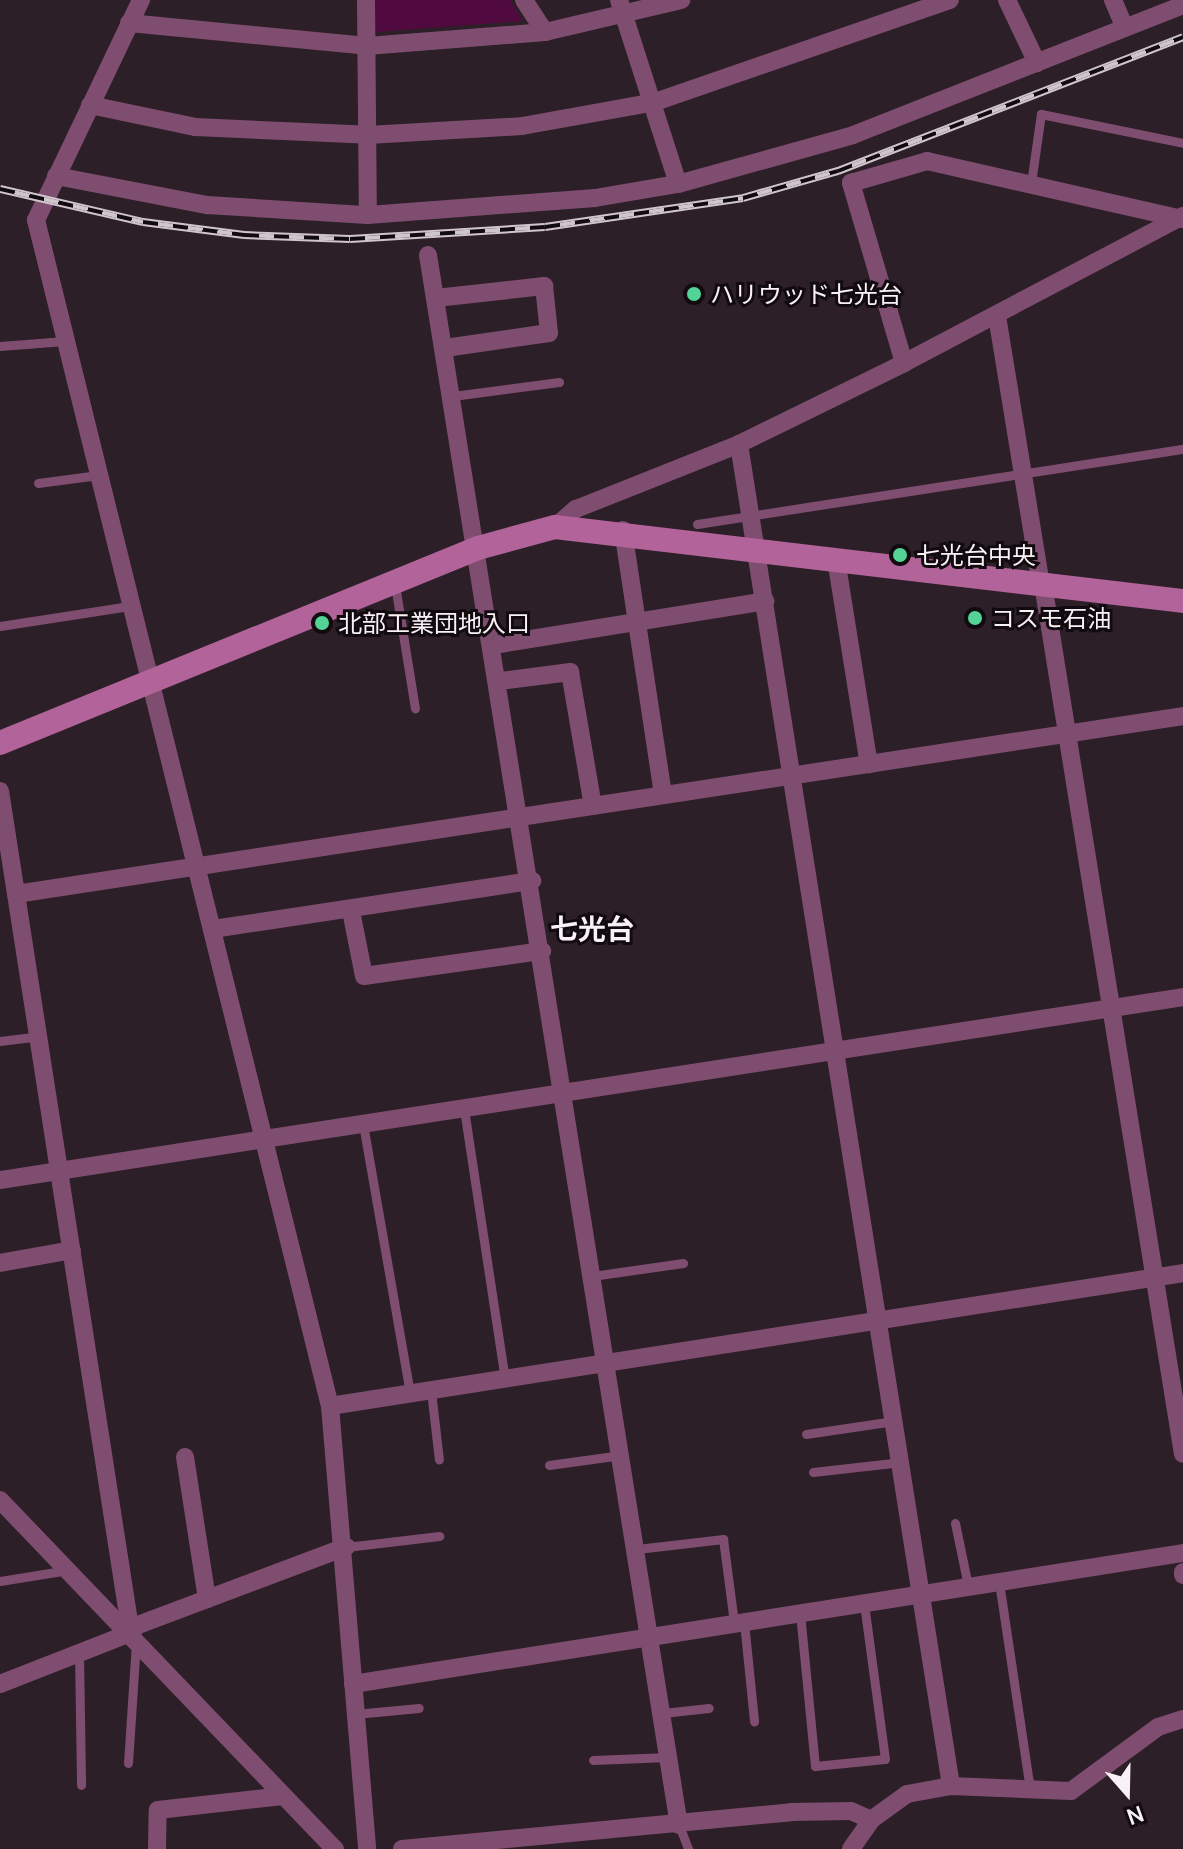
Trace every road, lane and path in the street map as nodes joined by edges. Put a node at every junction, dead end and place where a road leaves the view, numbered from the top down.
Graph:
1 (141, 0) edge
2 (366, 0) edge
3 (524, 0) edge
4 (619, 0) edge
5 (681, 0) edge
6 (950, 0) edge
7 (1007, 0) edge
8 (1113, 0) edge
9 (1183, 5) edge
10 (630, 17) junction
11 (129, 23) junction
12 (1125, 28) junction
13 (545, 32) junction
14 (367, 46) junction
15 (1037, 63) junction
16 (655, 102) junction
17 (90, 105) junction
18 (368, 135) junction
19 (1183, 143) edge
20 (56, 176) junction
21 (1031, 183) junction
22 (678, 184) junction
23 (368, 215) junction
24 (1183, 218) edge
25 (428, 255) dead end
26 (436, 298) junction
27 (997, 316) junction
28 (65, 341) junction
29 (0, 346) edge
30 (445, 348) junction
31 (904, 363) junction
32 (559, 382) dead end
33 (453, 396) junction
34 (739, 444) junction
35 (1183, 449) edge
36 (98, 475) junction
37 (1023, 475) junction
38 (38, 483) dead end
39 (603, 498) junction
40 (751, 512) junction
41 (697, 524) dead end
42 (555, 527) junction
43 (598, 527) junction
44 (623, 530) junction
45 (478, 548) junction
46 (757, 550) junction
47 (836, 559) junction
48 (395, 582) junction
49 (1042, 584) junction
50 (765, 601) junction
51 (1183, 601) edge
52 (129, 606) junction
53 (636, 621) junction
54 (0, 626) edge
55 (494, 645) junction
56 (500, 681) junction
57 (149, 683) junction
58 (415, 708) dead end
59 (1183, 716) edge
60 (1071, 733) junction
61 (0, 743) edge
62 (869, 764) junction
63 (795, 776) junction
64 (0, 791) edge
65 (663, 795) junction
66 (593, 806) junction
67 (522, 818) junction
68 (198, 869) junction
69 (532, 881) junction
70 (16, 894) junction
71 (351, 911) junction
72 (213, 929) junction
73 (542, 951) junction
74 (1183, 997) edge
75 (1114, 1008) junction
76 (39, 1036) junction
77 (0, 1041) edge
78 (838, 1049) junction
79 (564, 1093) junction
80 (464, 1109) junction
81 (363, 1124) junction
82 (266, 1139) junction
83 (60, 1170) junction
84 (0, 1180) edge
85 (72, 1250) junction
86 (0, 1263) edge
87 (683, 1263) dead end
88 (1183, 1273) edge
89 (592, 1276) junction
90 (1155, 1278) junction
91 (880, 1321) junction
92 (605, 1364) junction
93 (505, 1380) junction
94 (431, 1391) junction
95 (410, 1394) junction
96 (330, 1406) junction
97 (896, 1421) junction
98 (806, 1434) dead end
99 (1183, 1454) edge
100 (621, 1455) junction
101 (185, 1457) dead end
102 (439, 1460) dead end
103 (902, 1462) junction
104 (549, 1465) dead end
105 (813, 1472) dead end
106 (0, 1500) edge
107 (955, 1523) dead end
108 (439, 1536) dead end
109 (346, 1547) junction
110 (637, 1549) junction
111 (1183, 1553) edge
112 (72, 1570) junction
113 (0, 1581) edge
114 (999, 1582) junction
115 (968, 1586) junction
116 (924, 1594) junction
117 (207, 1599) junction
118 (864, 1603) junction
119 (800, 1613) junction
120 (739, 1622) junction
121 (133, 1632) junction
122 (652, 1636) junction
123 (79, 1653) junction
124 (0, 1684) edge
125 (353, 1684) junction
126 (419, 1708) dead end
127 (709, 1708) dead end
128 (663, 1713) junction
129 (355, 1714) junction
130 (1183, 1719) edge
131 (754, 1721) dead end
132 (669, 1757) junction
133 (593, 1760) dead end
134 (128, 1763) dead end
135 (81, 1785) dead end
136 (951, 1786) junction
137 (1030, 1792) junction
138 (283, 1796) junction
139 (871, 1820) junction
140 (679, 1825) junction
141 (157, 1849) edge
142 (335, 1849) edge
143 (367, 1849) edge
144 (402, 1849) edge
145 (688, 1849) edge
146 (851, 1849) edge

1 - 11 street
2 - 14 street
3 - 13 street
4 - 10 street
5 - 10 street
6 - 16 street
7 - 15 street
8 - 12 street
9 - 12 street
10 - 13 street
10 - 16 street
11 - 14 street
11 - 17 street
12 - 15 street
13 - 14 street
14 - 18 street
15 - 22 street
16 - 18 street
16 - 22 street
17 - 18 street
17 - 20 street
18 - 23 street
19 - 21 lane
20 - 23 street
20 - 28 street
21 - 24 street
21 - 31 street
22 - 23 street
24 - 27 street
25 - 26 street
26 - 30 street
26 - 30 street
27 - 31 street
27 - 37 street
28 - 29 lane
28 - 36 street
30 - 33 street
31 - 34 street
32 - 33 lane
33 - 45 street
34 - 39 street
34 - 40 street
35 - 37 lane
36 - 38 lane
36 - 52 street
37 - 40 lane
37 - 49 street
39 - 42 street
39 - 43 street
40 - 41 lane
40 - 46 street
42 - 43 street
42 - 45 street
43 - 44 street
44 - 46 street
44 - 53 street
45 - 48 street
45 - 55 street
46 - 47 street
46 - 50 street
47 - 49 street
47 - 62 street
48 - 57 street
48 - 58 lane
49 - 51 street
49 - 60 street
50 - 53 street
50 - 63 street
52 - 54 lane
52 - 57 street
53 - 55 street
53 - 65 street
55 - 56 street
56 - 66 street
56 - 67 street
57 - 61 street
57 - 68 street
59 - 60 street
60 - 62 street
60 - 75 street
62 - 63 street
63 - 65 street
63 - 78 street
64 - 70 street
65 - 66 street
66 - 67 street
67 - 68 street
67 - 69 street
68 - 70 street
68 - 72 street
69 - 71 street
69 - 73 street
70 - 76 street
71 - 72 street
71 - 73 street
72 - 82 street
73 - 79 street
74 - 75 street
75 - 78 street
75 - 90 street
76 - 77 lane
76 - 83 street
78 - 79 street
78 - 91 street
79 - 80 street
79 - 89 street
80 - 81 street
80 - 93 lane
81 - 82 street
81 - 95 lane
82 - 83 street
82 - 96 street
83 - 84 street
83 - 85 street
85 - 86 street
85 - 121 street
87 - 89 lane
88 - 90 street
89 - 92 street
90 - 91 street
90 - 99 street
91 - 92 street
91 - 97 street
92 - 93 street
92 - 100 street
93 - 94 street
94 - 95 street
94 - 102 lane
95 - 96 street
96 - 109 street
97 - 98 lane
97 - 103 street
100 - 104 lane
100 - 110 street
101 - 117 street
103 - 105 lane
103 - 116 street
106 - 112 street
107 - 115 lane
108 - 109 lane
109 - 117 street
109 - 125 street
110 - 120 lane
110 - 122 street
111 - 114 street
112 - 113 lane
112 - 121 street
114 - 115 street
114 - 137 lane
115 - 116 street
116 - 118 street
116 - 136 street
117 - 121 street
118 - 119 street
118 - 119 lane
119 - 120 street
120 - 122 street
120 - 131 lane
121 - 123 street
121 - 134 lane
121 - 138 street
122 - 125 street
122 - 128 street
123 - 124 street
123 - 135 lane
125 - 129 street
126 - 129 lane
127 - 128 lane
128 - 132 street
129 - 143 street
130 - 137 street
132 - 133 lane
132 - 140 street
136 - 137 street
136 - 139 street
138 - 141 street
138 - 142 street
139 - 140 street
139 - 146 street
140 - 144 street
140 - 145 lane

